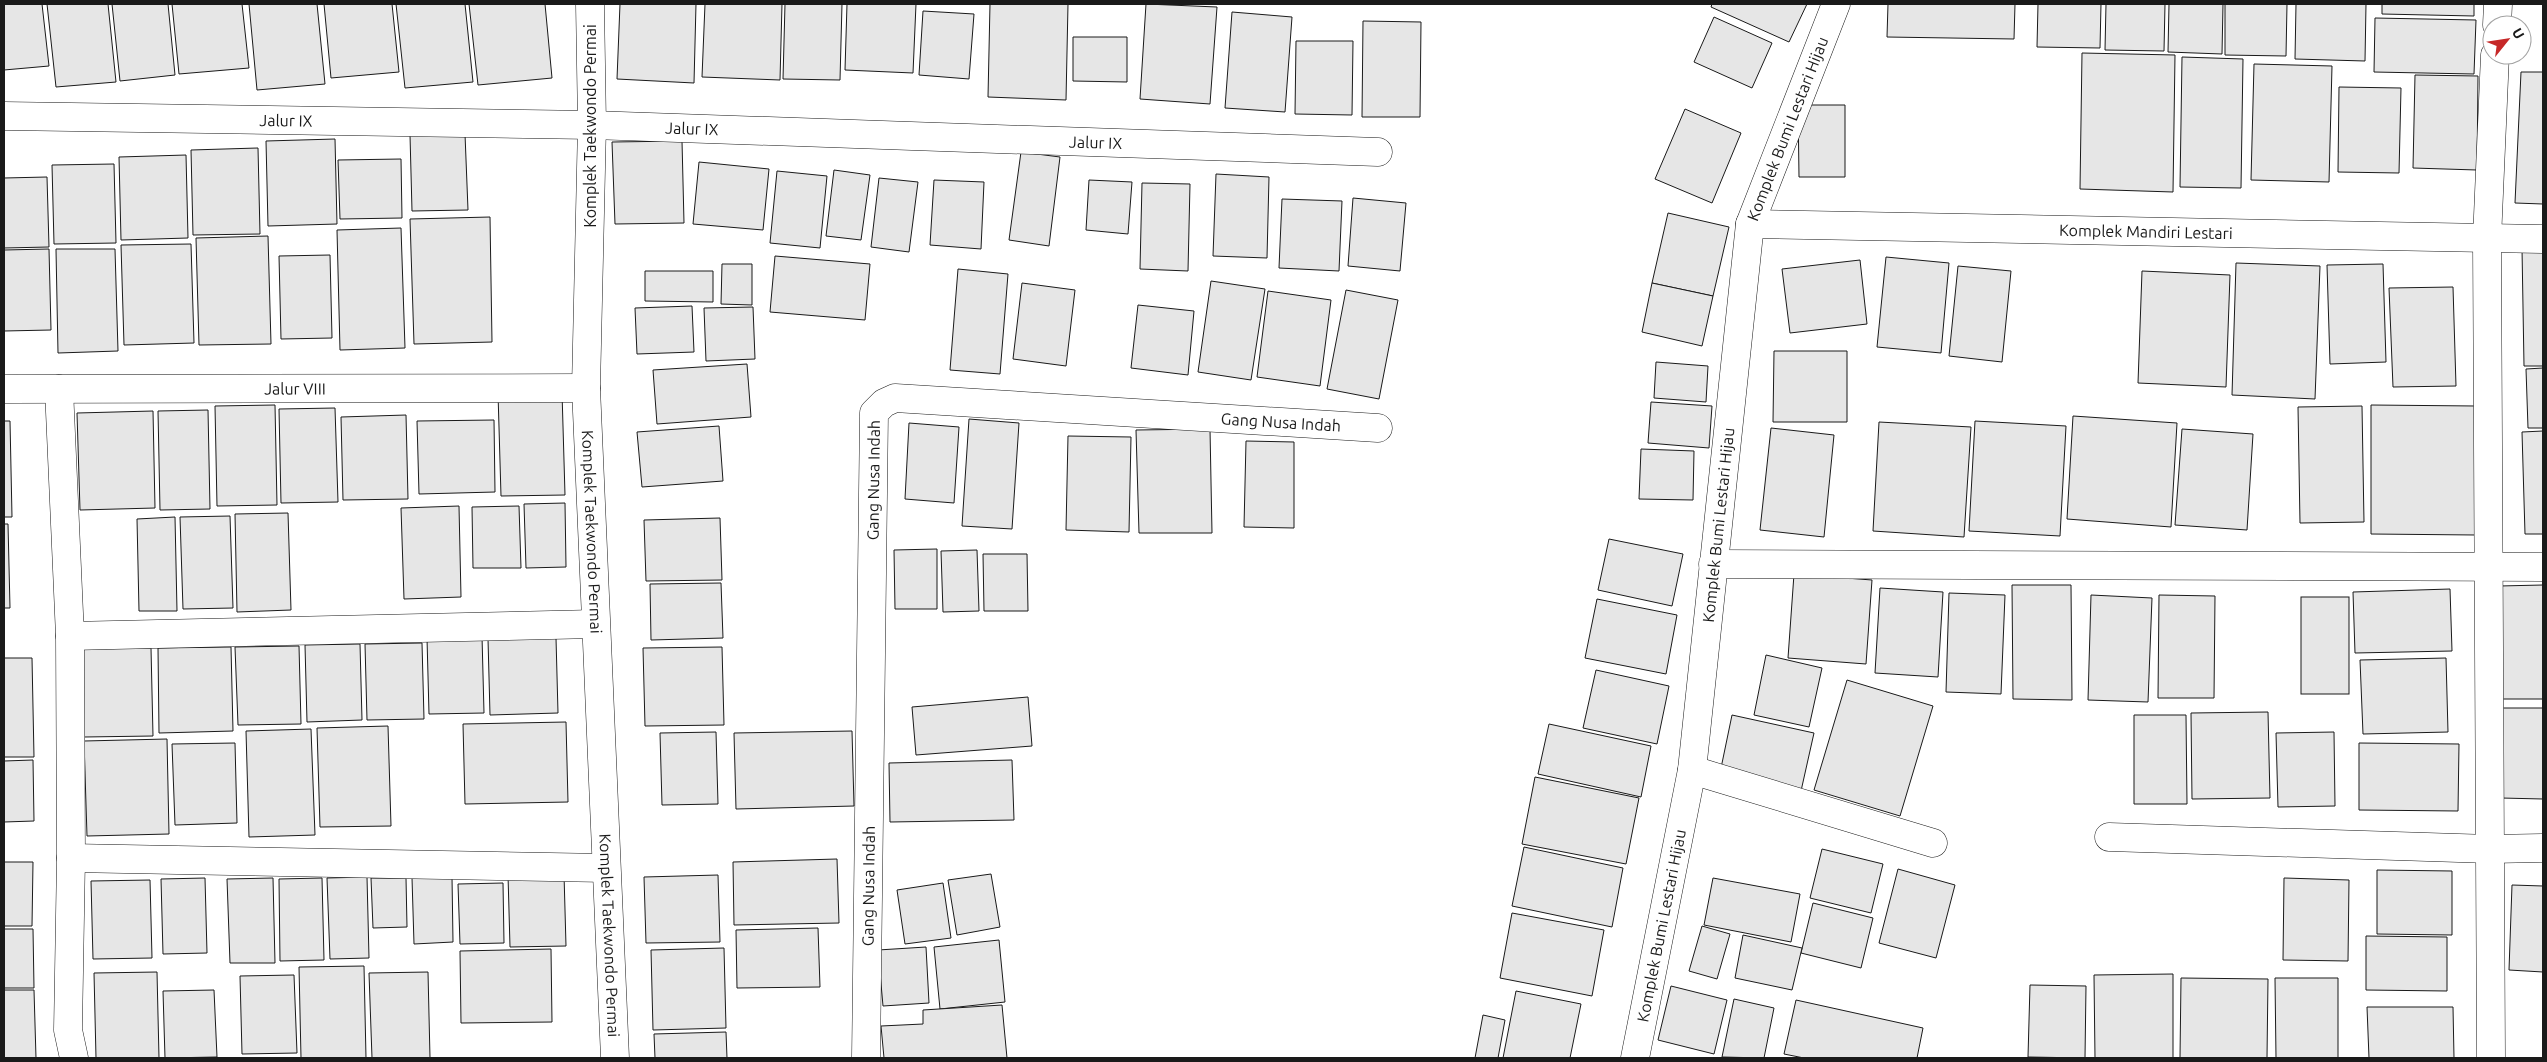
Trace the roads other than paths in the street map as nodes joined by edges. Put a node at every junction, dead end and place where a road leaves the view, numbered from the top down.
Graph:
1 (590, 4) edge
2 (1836, 4) edge
3 (2495, 65) edge
4 (4, 116) edge
5 (592, 125) junction
6 (1378, 152) dead end
7 (1750, 224) junction
8 (2486, 239) junction
9 (2543, 239) edge
10 (586, 388) junction
11 (4, 389) edge
12 (60, 389) junction
13 (1378, 428) dead end
14 (1713, 564) junction
15 (2489, 566) junction
16 (2543, 567) edge
17 (595, 624) junction
18 (70, 636) junction
19 (1692, 770) junction
20 (2109, 838) dead end
21 (1933, 843) dead end
22 (2543, 848) edge
23 (2490, 849) junction
24 (71, 858) junction
25 (606, 868) junction
26 (74, 1058) edge
27 (615, 1058) edge
28 (866, 1058) edge
29 (1635, 1058) edge
30 (2491, 1058) edge

1 - 5 street, Komplek Taekwondo Permai
2 - 7 street, Komplek Bumi Lestari Hijau
3 - 8 street
4 - 5 street, Jalur IX
5 - 6 street, Jalur IX
5 - 10 street, Komplek Taekwondo Permai
7 - 8 street, Komplek Mandiri Lestari
7 - 14 street, Komplek Bumi Lestari Hijau
8 - 9 street, Komplek Mandiri Lestari
8 - 15 street
10 - 12 street, Jalur VIII
10 - 17 street, Komplek Taekwondo Permai
11 - 12 street, Jalur VIII
12 - 18 street
13 - 28 street, Gang Nusa Indah
14 - 15 street
14 - 19 street, Komplek Bumi Lestari Hijau
15 - 16 street
15 - 23 street
17 - 18 street
17 - 25 street, Komplek Taekwondo Permai
18 - 24 street
19 - 21 street
19 - 29 street, Komplek Bumi Lestari Hijau
20 - 23 street
22 - 23 street
23 - 30 street
24 - 25 street
24 - 26 street
25 - 27 street, Komplek Taekwondo Permai

